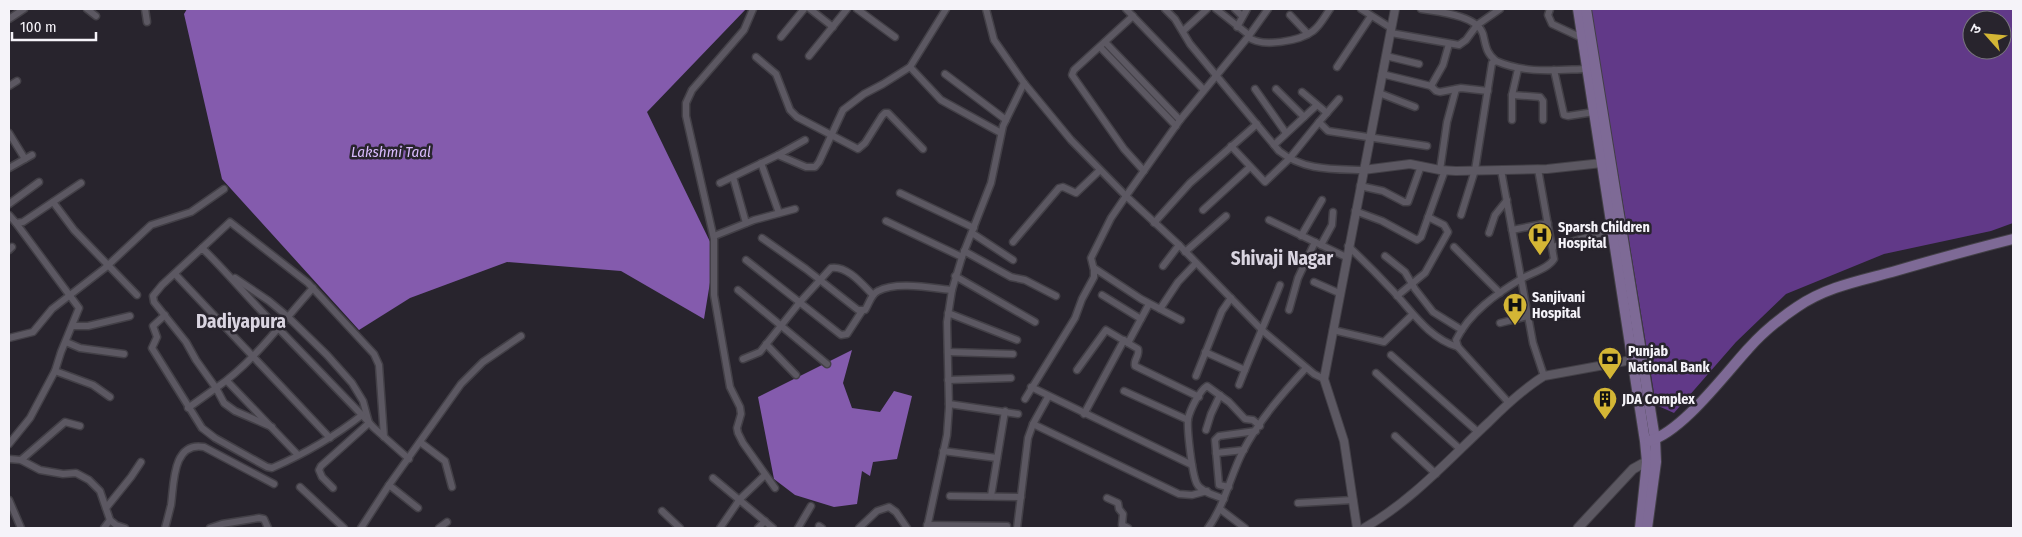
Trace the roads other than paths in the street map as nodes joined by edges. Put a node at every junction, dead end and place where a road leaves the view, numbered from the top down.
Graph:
1 (24, 9) edge
2 (87, 9) edge
3 (145, 9) edge
4 (753, 9) edge
5 (804, 9) edge
6 (810, 9) edge
7 (847, 9) edge
8 (857, 9) edge
9 (946, 9) edge
10 (986, 9) edge
11 (1126, 9) edge
12 (1165, 9) edge
13 (1207, 9) edge
14 (1216, 9) edge
15 (1235, 9) edge
16 (1247, 9) edge
17 (1268, 9) edge
18 (1330, 9) edge
19 (1361, 9) edge
20 (1395, 9) edge
21 (1421, 9) edge
22 (1550, 9) edge
23 (1578, 9) edge
24 (1586, 9) edge
25 (1497, 10) edge
26 (1290, 15) dead end
27 (96, 16) dead end
28 (1133, 16) junction
29 (1242, 16) junction
30 (1371, 16) junction
31 (9, 19) edge
32 (147, 22) dead end
33 (1477, 25) junction
34 (833, 27) junction
35 (1236, 27) junction
36 (1183, 31) junction
37 (1391, 31) junction
38 (1308, 34) junction
39 (1248, 36) junction
40 (780, 37) dead end
41 (895, 37) dead end
42 (1582, 38) junction
43 (1105, 42) junction
44 (1448, 44) junction
45 (1100, 47) junction
46 (809, 56) dead end
47 (1386, 56) junction
48 (756, 57) dead end
49 (1496, 61) junction
50 (1420, 64) dead end
51 (910, 67) junction
52 (1337, 67) dead end
53 (1518, 69) junction
54 (1587, 69) junction
55 (1554, 70) junction
56 (945, 74) dead end
57 (1217, 74) junction
58 (1382, 74) junction
59 (1133, 76) junction
60 (17, 81) dead end
61 (1024, 83) junction
62 (9, 86) edge
63 (1431, 86) junction
64 (1255, 89) dead end
65 (1276, 89) dead end
66 (1456, 89) junction
67 (1204, 90) junction
68 (1488, 90) junction
69 (1302, 92) dead end
70 (1379, 93) junction
71 (1512, 94) junction
72 (1339, 100) dead end
73 (1317, 105) junction
74 (1415, 107) dead end
75 (1594, 112) junction
76 (1327, 113) junction
77 (1304, 117) junction
78 (1006, 120) junction
79 (1512, 120) dead end
80 (1543, 120) dead end
81 (1319, 122) junction
82 (1178, 123) junction
83 (1257, 124) junction
84 (9, 133) edge
85 (1001, 133) junction
86 (1286, 133) junction
87 (831, 135) junction
88 (1370, 138) junction
89 (804, 140) dead end
90 (1274, 144) junction
91 (12, 145) edge
92 (1231, 146) junction
93 (1427, 146) dead end
94 (923, 149) dead end
95 (32, 155) dead end
96 (778, 155) junction
97 (25, 159) junction
98 (1289, 159) junction
99 (761, 162) junction
100 (1602, 163) junction
101 (1421, 166) junction
102 (1250, 167) junction
103 (9, 168) edge
104 (1538, 169) junction
105 (1100, 170) junction
106 (1363, 170) junction
107 (1442, 170) junction
108 (1475, 170) junction
109 (1501, 170) junction
110 (1144, 171) junction
111 (733, 177) junction
112 (39, 182) dead end
113 (82, 183) dead end
114 (720, 183) dead end
115 (1360, 186) junction
116 (224, 189) dead end
117 (900, 193) dead end
118 (1126, 196) junction
119 (1322, 200) dead end
120 (1507, 200) junction
121 (53, 202) junction
122 (9, 204) edge
123 (795, 209) dead end
124 (1203, 210) dead end
125 (1355, 211) junction
126 (1333, 212) dead end
127 (779, 213) junction
128 (1461, 215) dead end
129 (1226, 216) dead end
130 (1428, 216) junction
131 (9, 217) edge
132 (1269, 220) dead end
133 (886, 221) dead end
134 (1154, 222) junction
135 (1548, 222) junction
136 (16, 223) junction
137 (746, 223) junction
138 (973, 230) junction
139 (1512, 230) junction
140 (1612, 230) junction
141 (1489, 233) dead end
142 (714, 236) junction
143 (1301, 236) junction
144 (762, 238) dead end
145 (2013, 239) edge
146 (1013, 242) dead end
147 (1318, 244) junction
148 (1179, 245) junction
149 (1348, 246) junction
150 (1553, 246) junction
151 (1454, 247) dead end
152 (202, 248) junction
153 (1185, 252) junction
154 (963, 254) junction
155 (1385, 256) dead end
156 (1346, 258) junction
157 (746, 260) dead end
158 (1013, 260) dead end
159 (1196, 263) junction
160 (108, 265) junction
161 (1164, 266) dead end
162 (1094, 268) junction
163 (175, 274) junction
164 (228, 274) junction
165 (955, 276) junction
166 (1520, 279) junction
167 (820, 281) junction
168 (1314, 282) dead end
169 (1412, 284) junction
170 (1280, 285) dead end
171 (313, 288) junction
172 (738, 290) dead end
173 (952, 290) junction
174 (1339, 292) junction
175 (1500, 293) junction
176 (70, 295) junction
177 (137, 295) dead end
178 (873, 295) junction
179 (1102, 295) dead end
180 (1056, 296) dead end
181 (1398, 296) junction
182 (1231, 298) junction
183 (800, 302) junction
184 (1149, 304) junction
185 (1160, 309) junction
186 (1289, 310) dead end
187 (862, 311) junction
188 (948, 313) junction
189 (165, 315) junction
190 (1412, 315) junction
191 (130, 316) dead end
192 (287, 316) junction
193 (1528, 316) junction
194 (1141, 319) junction
195 (1181, 320) dead end
196 (1035, 322) dead end
197 (1500, 323) dead end
198 (72, 326) junction
199 (780, 326) junction
200 (277, 327) junction
201 (1333, 330) junction
202 (1462, 330) junction
203 (1263, 331) junction
204 (521, 336) dead end
205 (9, 338) edge
206 (1017, 340) dead end
207 (66, 342) junction
208 (1126, 342) junction
209 (766, 344) junction
210 (1458, 347) junction
211 (948, 352) junction
212 (1205, 352) junction
213 (124, 354) dead end
214 (1014, 354) dead end
215 (1390, 355) dead end
216 (254, 357) junction
217 (1638, 359) junction
218 (743, 360) dead end
219 (827, 364) dead end
220 (1306, 368) junction
221 (1077, 370) dead end
222 (1245, 370) junction
223 (56, 371) junction
224 (1376, 373) dead end
225 (796, 375) dead end
226 (1196, 376) dead end
227 (1544, 376) junction
228 (1011, 378) dead end
229 (1324, 379) junction
230 (948, 380) junction
231 (227, 381) junction
232 (1239, 385) dead end
233 (216, 388) junction
234 (1031, 388) junction
235 (1124, 391) dead end
236 (1220, 395) junction
237 (110, 397) dead end
238 (1048, 397) junction
239 (1199, 397) junction
240 (1025, 399) dead end
241 (1509, 403) junction
242 (949, 404) junction
243 (188, 408) junction
244 (1004, 411) junction
245 (1018, 414) dead end
246 (1084, 414) junction
247 (362, 415) junction
248 (1188, 420) junction
249 (369, 423) junction
250 (1033, 424) junction
251 (80, 426) dead end
252 (272, 427) junction
253 (1258, 428) junction
254 (1206, 430) dead end
255 (1478, 432) junction
256 (1396, 436) dead end
257 (384, 437) junction
258 (330, 438) junction
259 (1650, 440) junction
260 (420, 442) junction
261 (9, 444) edge
262 (1460, 449) junction
263 (1244, 450) junction
264 (943, 451) junction
265 (1216, 454) junction
266 (298, 455) junction
267 (997, 458) junction
268 (9, 459) edge
269 (408, 459) junction
270 (21, 460) junction
271 (141, 462) dead end
272 (1651, 462) junction
273 (1192, 465) junction
274 (1436, 474) junction
275 (765, 475) junction
276 (713, 478) dead end
277 (274, 484) dead end
278 (389, 486) junction
279 (300, 487) dead end
280 (452, 487) dead end
281 (1229, 487) junction
282 (333, 488) dead end
283 (775, 488) dead end
284 (1207, 491) junction
285 (950, 496) dead end
286 (991, 496) junction
287 (1021, 497) junction
288 (1107, 498) dead end
289 (740, 499) junction
290 (1224, 499) junction
291 (9, 500) edge
292 (1353, 500) junction
293 (1298, 503) dead end
294 (811, 506) dead end
295 (106, 508) junction
296 (418, 508) dead end
297 (1220, 509) junction
298 (662, 511) dead end
299 (110, 520) junction
300 (765, 520) junction
301 (447, 522) dead end
302 (1007, 526) dead end
303 (364, 527) edge
304 (862, 527) edge
305 (927, 527) edge
306 (21, 528) edge
307 (104, 528) edge
308 (125, 528) edge
309 (165, 528) edge
310 (210, 528) edge
311 (268, 528) edge
312 (344, 528) edge
313 (439, 528) edge
314 (680, 528) edge
315 (720, 528) edge
316 (758, 528) edge
317 (773, 528) edge
318 (798, 528) edge
319 (907, 528) edge
320 (1017, 528) edge
321 (1128, 528) edge
322 (1208, 528) edge
323 (1245, 528) edge
324 (1357, 528) edge
325 (1364, 528) edge
326 (1578, 528) edge
327 (1640, 528) edge
328 (1647, 528) edge

1 - 31 street
2 - 27 street
3 - 32 street
4 - 142 street
5 - 40 street
6 - 34 street
7 - 34 street
8 - 41 street
9 - 51 street
10 - 61 street
11 - 28 street
12 - 36 street
13 - 36 street
14 - 35 street
15 - 29 street
16 - 29 street
17 - 39 street
18 - 38 street
19 - 30 street
20 - 37 street
21 - 33 street
22 - 42 street
23 - 42 main road
24 - 217 main road
25 - 33 street
26 - 38 street
28 - 43 street
28 - 67 street
29 - 35 street
30 - 37 street
30 - 52 street
33 - 44 street
33 - 49 street
34 - 46 street
35 - 39 street
36 - 57 street
37 - 44 street
37 - 47 street
38 - 39 street
39 - 57 street
42 - 54 main road
43 - 45 street
43 - 59 street
44 - 63 street
45 - 59 street
45 - 110 street
47 - 50 street
47 - 58 street
48 - 87 street
49 - 53 street
49 - 68 street
51 - 85 street
51 - 87 street
53 - 55 street
53 - 71 street
54 - 55 street
54 - 75 main road
55 - 75 street
56 - 78 street
57 - 67 street
57 - 83 street
58 - 63 street
58 - 70 street
59 - 82 street
60 - 62 street
61 - 78 street
61 - 105 street
63 - 66 street
64 - 86 street
65 - 77 street
66 - 68 street
66 - 107 street
67 - 82 street
68 - 108 street
69 - 73 street
70 - 74 street
70 - 88 street
71 - 79 street
71 - 80 street
72 - 76 street
73 - 76 street
73 - 77 street
75 - 100 main road
76 - 81 street
77 - 86 street
78 - 85 street
81 - 88 street
81 - 98 street
82 - 110 street
83 - 90 street
83 - 92 street
84 - 91 street
85 - 138 street
86 - 90 street
87 - 94 street
87 - 96 street
88 - 93 street
88 - 106 street
89 - 96 street
90 - 98 street
91 - 97 street
92 - 102 street
92 - 134 street
95 - 97 street
96 - 99 street
97 - 103 street
98 - 102 street
98 - 106 street
99 - 111 street
99 - 127 street
100 - 104 street
100 - 140 main road
101 - 106 street
101 - 107 street
101 - 115 street
102 - 124 street
104 - 109 street
104 - 135 street
105 - 118 street
105 - 146 street
106 - 115 street
107 - 108 street
107 - 130 street
108 - 109 street
108 - 128 street
109 - 120 street
110 - 118 street
111 - 114 street
111 - 137 street
112 - 122 street
113 - 121 street
115 - 125 street
116 - 160 street
117 - 138 street
118 - 134 street
118 - 162 street
119 - 143 street
120 - 139 street
120 - 141 street
121 - 136 street
121 - 160 street
123 - 127 street
125 - 130 street
125 - 149 street
126 - 147 street
127 - 137 street
129 - 153 street
130 - 169 street
131 - 136 street
132 - 143 street
133 - 154 street
134 - 148 street
135 - 139 street
135 - 150 street
136 - 176 street
137 - 142 street
138 - 154 street
138 - 158 street
139 - 166 street
140 - 150 street
140 - 217 main road
142 - 275 street
143 - 147 street
144 - 167 street
145 - 259 main road
147 - 156 street
147 - 186 street
148 - 153 street
148 - 161 street
149 - 156 street
149 - 181 street
150 - 166 street
151 - 175 street
152 - 163 street
152 - 164 street
152 - 171 street
153 - 159 street
154 - 165 street
154 - 180 street
155 - 169 street
156 - 174 street
157 - 183 street
159 - 182 street
159 - 185 street
160 - 176 street
160 - 177 street
162 - 184 street
162 - 234 street
163 - 189 street
163 - 216 street
164 - 192 street
164 - 200 street
165 - 173 street
165 - 196 street
166 - 175 street
166 - 193 street
167 - 178 street
167 - 183 street
167 - 187 street
168 - 174 street
169 - 181 street
169 - 202 street
170 - 203 street
171 - 192 street
171 - 257 street
172 - 199 street
173 - 178 street
173 - 188 street
174 - 201 street
175 - 202 street
176 - 198 street
176 - 205 street
178 - 187 street
179 - 194 street
181 - 190 street
182 - 203 street
182 - 212 street
183 - 187 street
183 - 199 street
184 - 185 street
184 - 194 street
185 - 195 street
188 - 206 street
188 - 211 street
189 - 233 street
189 - 243 street
190 - 201 street
190 - 210 street
191 - 198 street
192 - 200 street
192 - 249 street
193 - 197 street
193 - 227 street
194 - 208 street
198 - 207 street
199 - 209 street
199 - 219 street
200 - 216 street
200 - 247 street
201 - 229 street
202 - 210 street
203 - 220 street
203 - 222 street
204 - 260 street
207 - 213 street
207 - 223 street
208 - 221 street
208 - 239 street
208 - 246 street
209 - 218 street
209 - 225 street
210 - 241 street
211 - 214 street
211 - 230 street
212 - 222 street
212 - 226 street
215 - 255 street
216 - 231 street
216 - 258 street
217 - 227 street
217 - 259 main road
220 - 229 street
220 - 253 street
222 - 232 street
223 - 237 street
223 - 261 street
224 - 262 street
227 - 241 street
228 - 230 street
229 - 292 street
230 - 242 street
231 - 233 street
231 - 252 street
233 - 243 street
233 - 252 street
234 - 238 street
234 - 240 street
235 - 248 street
236 - 239 street
236 - 253 street
236 - 254 street
238 - 246 street
238 - 250 street
239 - 248 street
241 - 255 street
242 - 244 street
242 - 264 street
243 - 266 street
244 - 245 street
244 - 267 street
246 - 273 street
247 - 249 street
247 - 258 street
248 - 273 street
249 - 257 street
249 - 282 street
250 - 284 street
250 - 287 street
251 - 270 street
252 - 266 street
253 - 263 street
253 - 265 street
255 - 262 street
256 - 274 street
257 - 269 street
258 - 266 street
259 - 272 main road
260 - 269 street
260 - 280 street
262 - 274 street
263 - 265 street
263 - 281 street
264 - 267 street
264 - 305 street
265 - 281 street
267 - 286 street
268 - 270 street
269 - 278 street
270 - 295 street
271 - 295 street
272 - 326 main road
272 - 327 main road
272 - 328 main road
273 - 284 street
274 - 325 street
275 - 283 street
275 - 289 street
276 - 289 street
277 - 309 street
278 - 296 street
278 - 303 street
279 - 312 street
281 - 290 street
284 - 290 street
285 - 286 street
286 - 287 street
287 - 320 street
288 - 321 street
289 - 300 street
289 - 315 street
290 - 297 street
291 - 306 street
292 - 293 street
292 - 324 street
294 - 318 street
295 - 299 street
297 - 322 street
297 - 323 street
298 - 314 street
299 - 307 street
299 - 308 street
300 - 316 street
300 - 317 street
301 - 313 street
302 - 305 street
304 - 319 street
310 - 311 street

